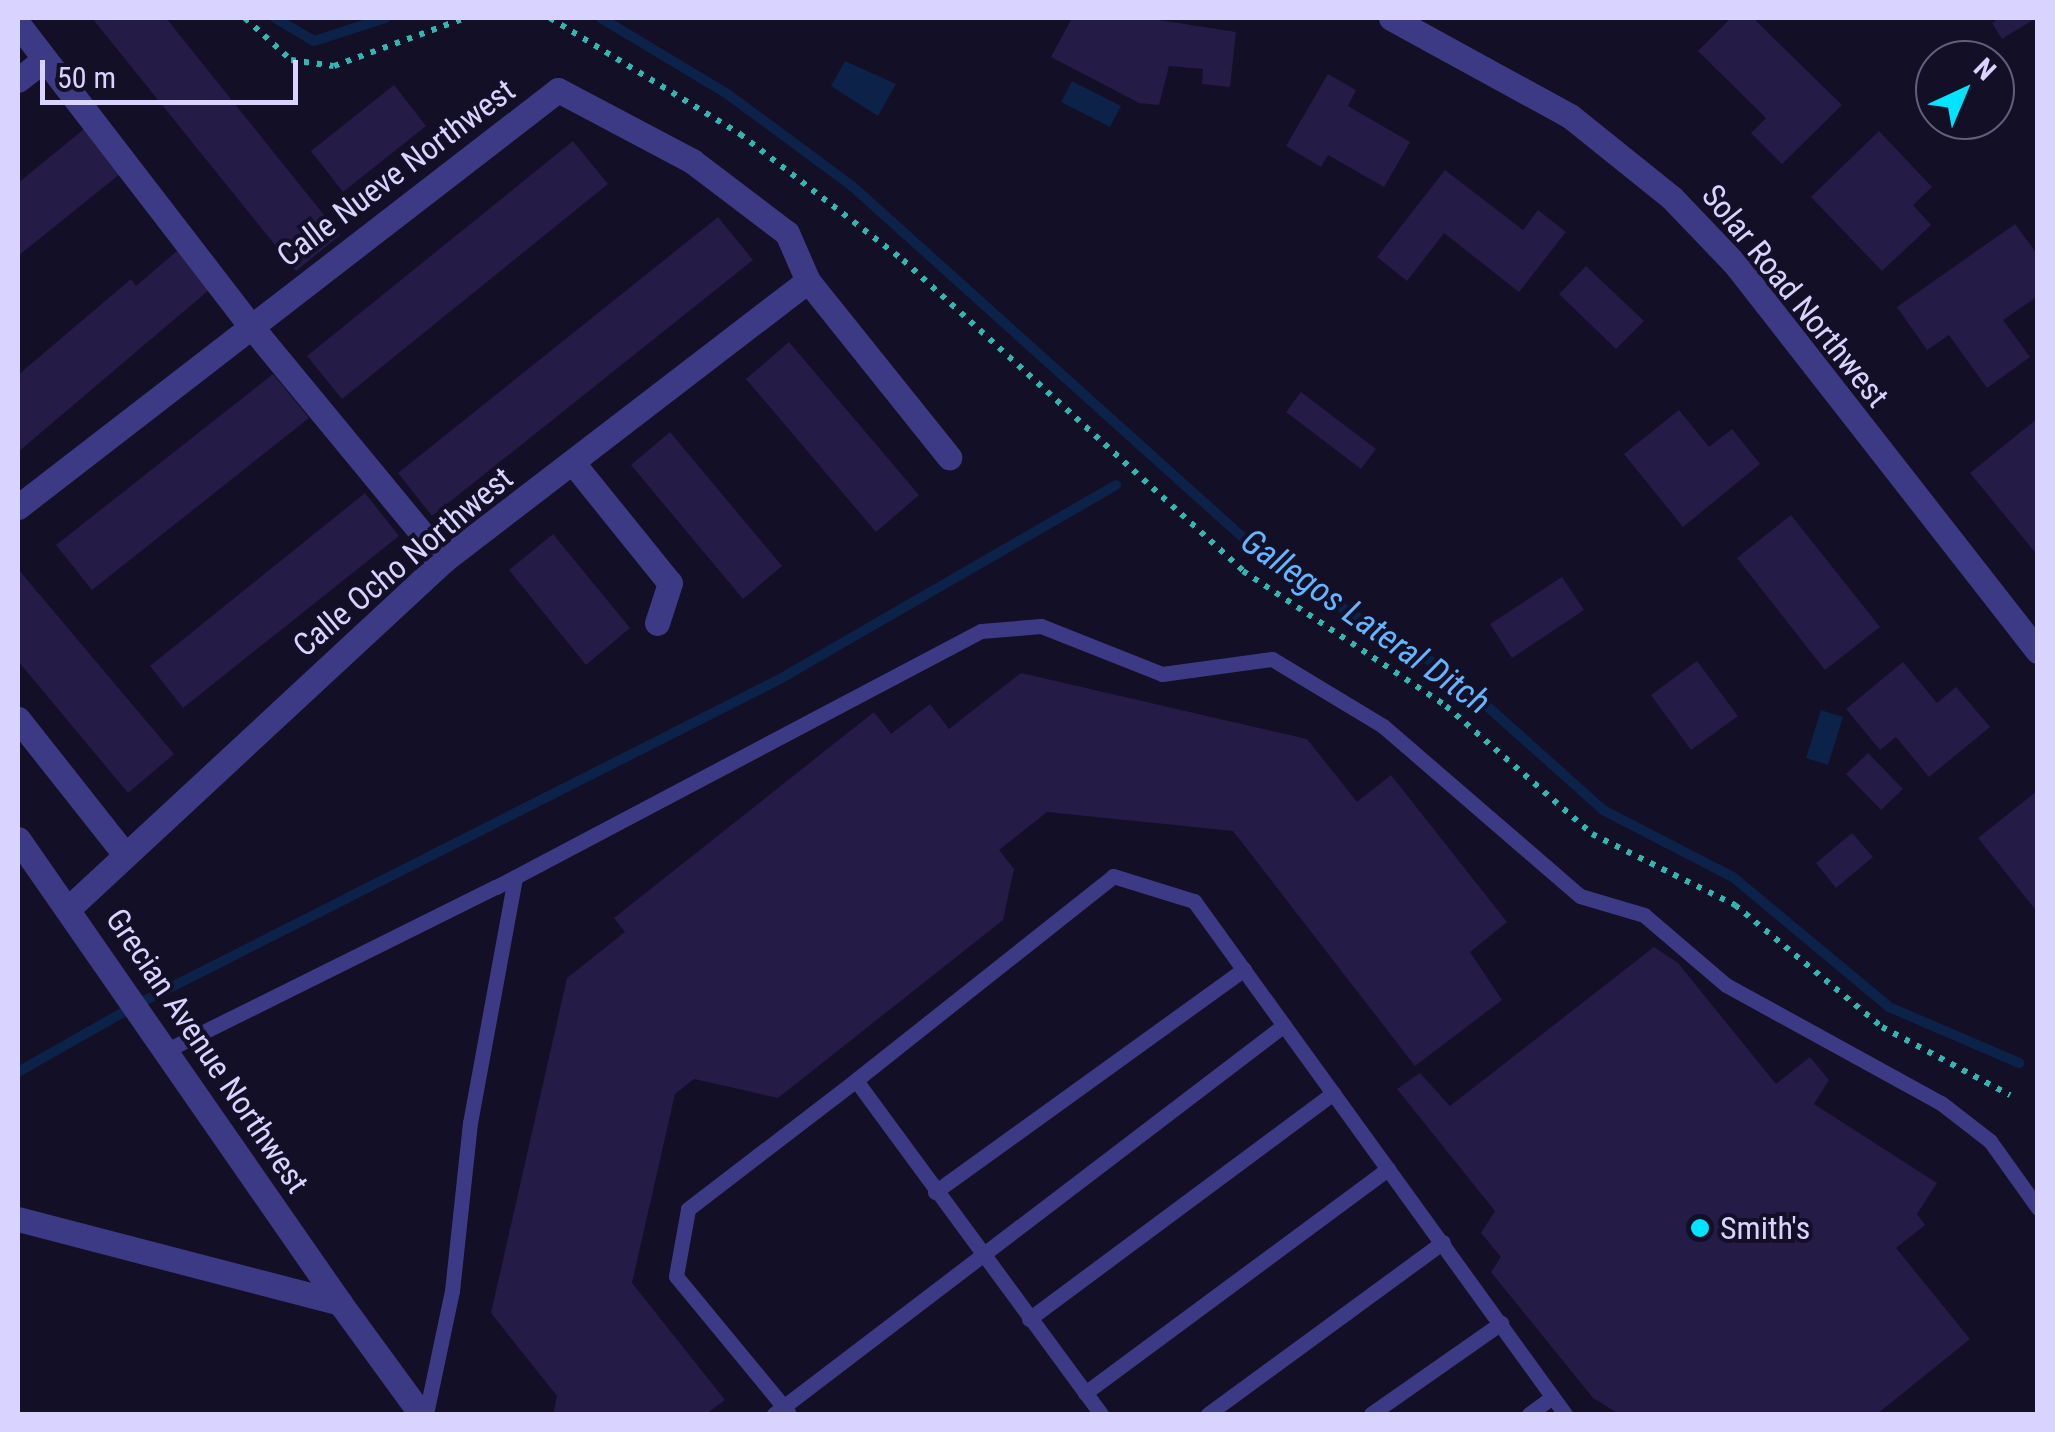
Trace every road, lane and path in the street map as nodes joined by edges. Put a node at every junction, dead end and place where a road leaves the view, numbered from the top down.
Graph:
1 (244, 18) edge
2 (465, 18) edge
3 (550, 18) edge
4 (1391, 18) edge
5 (18, 24) edge
6 (44, 60) junction
7 (18, 80) edge
8 (808, 282) junction
9 (250, 325) junction
10 (949, 457) dead end
11 (573, 463) junction
12 (18, 507) edge
13 (444, 560) junction
14 (658, 623) dead end
15 (2033, 637) edge
16 (18, 719) edge
17 (18, 838) edge
18 (123, 852) junction
19 (515, 877) junction
20 (70, 908) junction
21 (1244, 970) junction
22 (1284, 1025) junction
23 (166, 1050) junction
24 (856, 1080) junction
25 (1333, 1093) junction
26 (2010, 1095) dead end
27 (1388, 1169) junction
28 (935, 1192) junction
29 (2038, 1208) edge
30 (18, 1219) edge
31 (1443, 1242) junction
32 (982, 1256) junction
33 (340, 1303) junction
34 (1029, 1318) junction
35 (1501, 1324) junction
36 (1085, 1393) junction
37 (1552, 1397) junction
38 (782, 1412) edge
39 (424, 1414) edge
40 (1101, 1414) edge
41 (1208, 1414) edge
42 (1371, 1414) edge
43 (1529, 1414) edge
44 (1565, 1414) edge

1 - 2 path
3 - 26 path
4 - 15 street, Solar Road Northwest
5 - 6 street
6 - 7 street
6 - 9 street
8 - 9 street, Calle Nueve Northwest
8 - 10 street
8 - 11 street, Calle Ocho Northwest
9 - 12 street, Calle Nueve Northwest
9 - 13 street
11 - 13 street, Calle Ocho Northwest
11 - 14 street
13 - 18 street, Calle Ocho Northwest
16 - 18 street
17 - 20 street, Grecian Avenue Northwest
18 - 20 street, Calle Ocho Northwest
19 - 23 lane
19 - 29 lane
19 - 39 lane
20 - 23 street, Grecian Avenue Northwest
21 - 22 lane
21 - 24 lane
21 - 28 lane
22 - 25 lane
22 - 32 lane
23 - 33 street, Grecian Avenue Northwest
24 - 28 lane
24 - 38 lane
25 - 27 lane
25 - 34 lane
27 - 31 lane
27 - 36 lane
28 - 32 lane
30 - 33 street
31 - 35 lane
31 - 41 lane
32 - 34 lane
32 - 38 lane
33 - 39 street, Grecian Avenue Northwest
34 - 36 lane
35 - 37 lane
35 - 42 lane
36 - 40 lane
37 - 43 lane
37 - 44 lane

